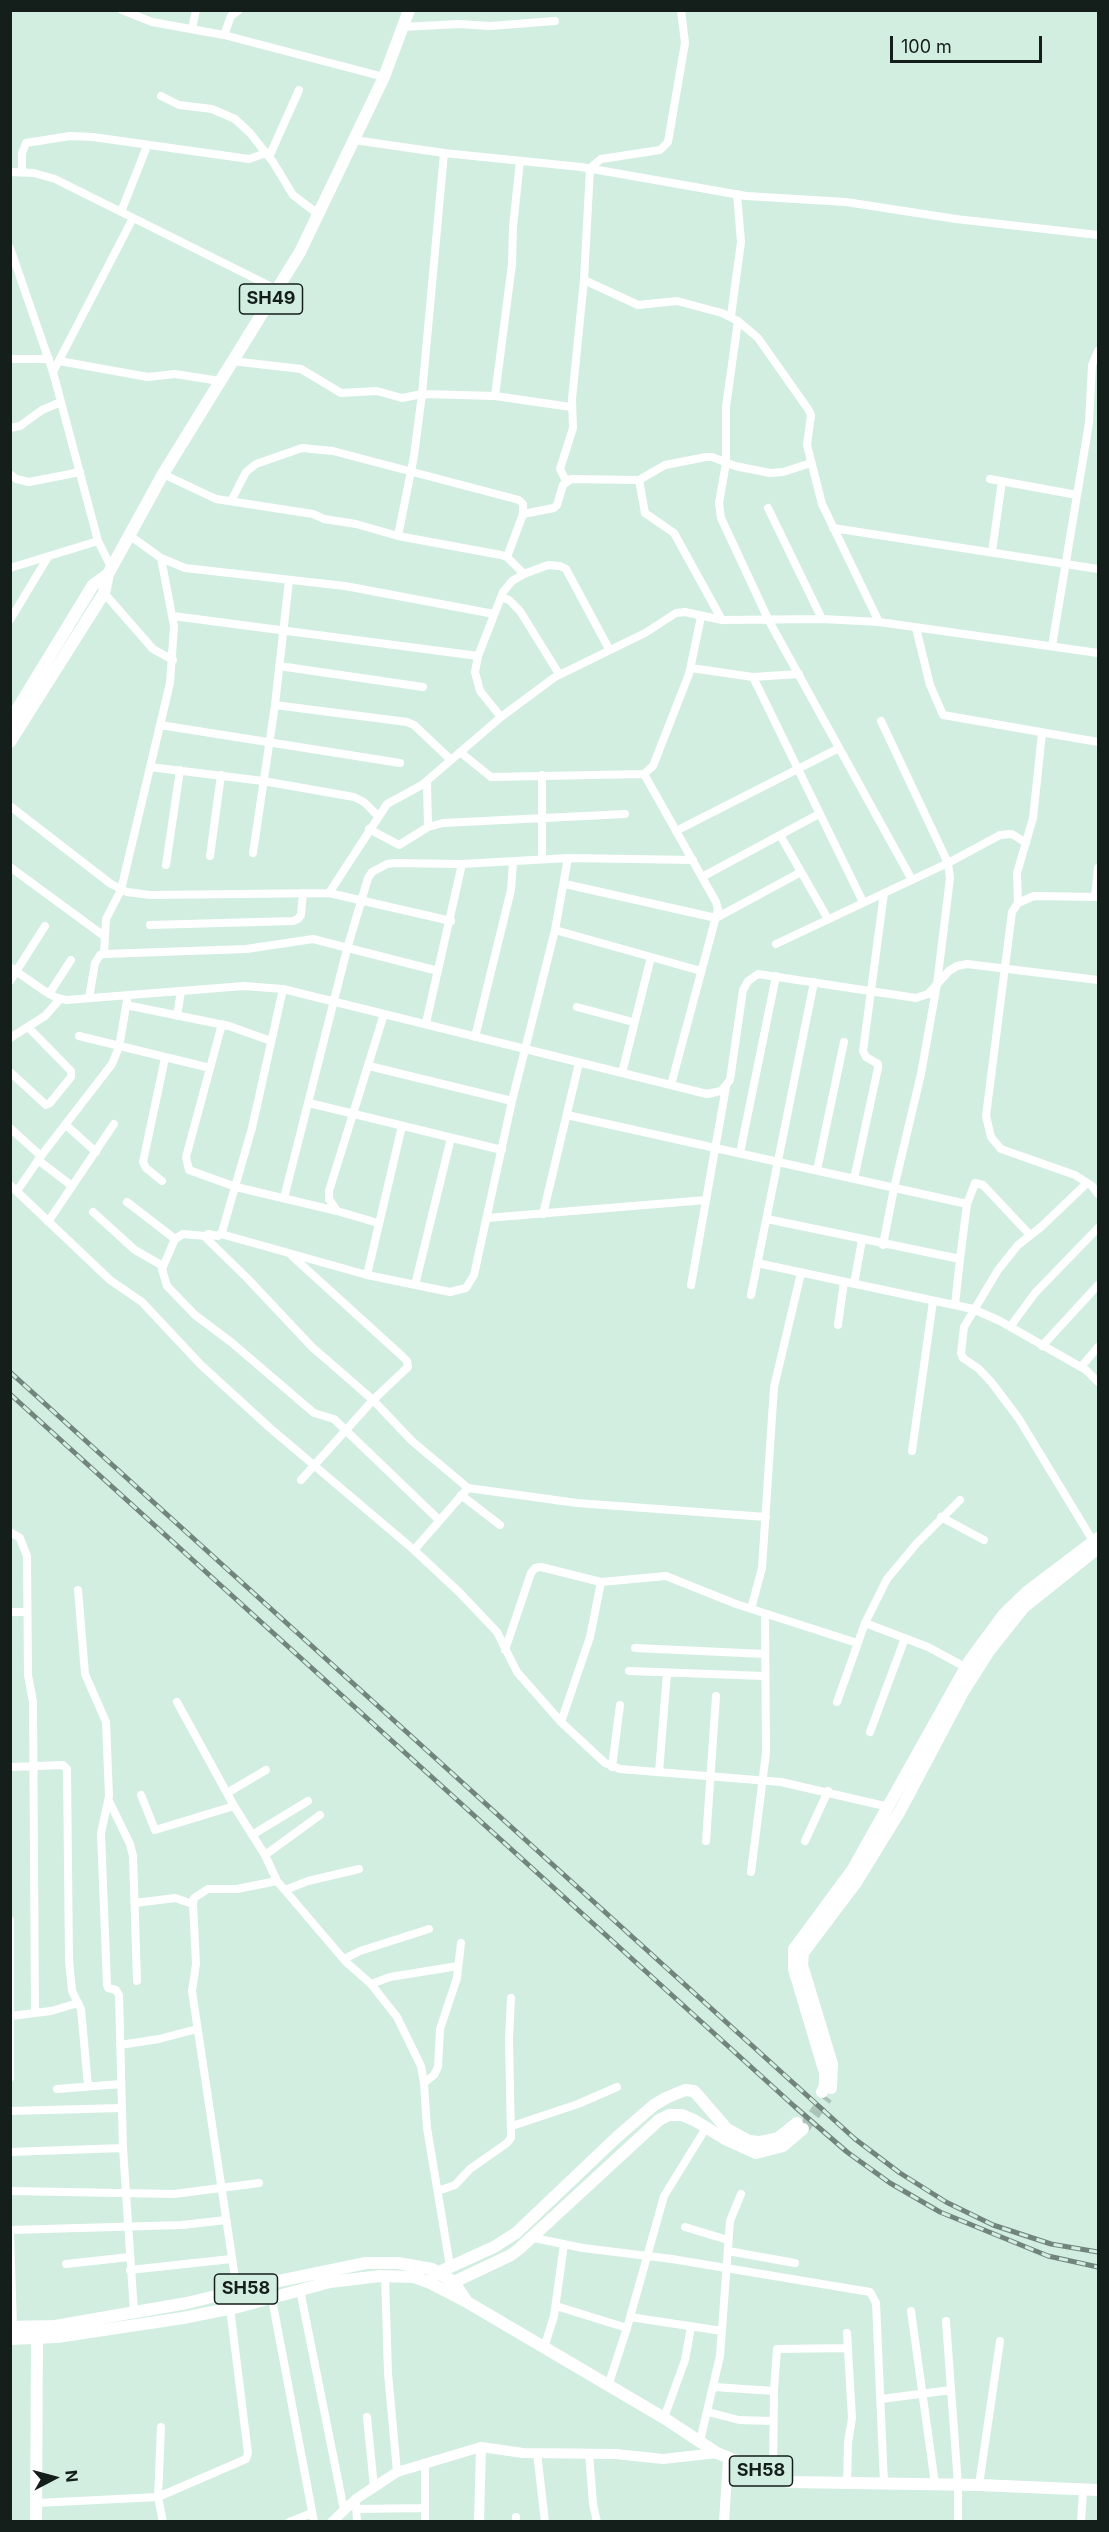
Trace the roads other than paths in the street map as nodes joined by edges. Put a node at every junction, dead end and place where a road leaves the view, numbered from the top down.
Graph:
1 (122, 10) edge
2 (150, 10) edge
3 (196, 10) edge
4 (239, 10) edge
5 (409, 10) edge
6 (681, 10) edge
7 (148, 20) junction
8 (555, 21) dead end
9 (403, 27) junction
10 (192, 29) junction
11 (224, 35) junction
12 (384, 76) junction
13 (299, 90) dead end
14 (160, 96) dead end
15 (354, 140) junction
16 (147, 146) junction
17 (444, 153) junction
18 (267, 155) junction
19 (520, 161) junction
20 (590, 168) junction
21 (10, 172) edge
22 (22, 172) junction
23 (738, 194) junction
24 (121, 212) junction
25 (318, 214) junction
26 (133, 218) junction
27 (1098, 235) edge
28 (12, 254) edge
29 (584, 280) junction
30 (276, 290) junction
31 (734, 318) junction
32 (1098, 351) edge
33 (10, 359) edge
34 (49, 359) junction
35 (58, 361) junction
36 (232, 361) junction
37 (53, 372) junction
38 (220, 381) junction
39 (422, 394) junction
40 (495, 396) junction
41 (61, 402) junction
42 (571, 407) junction
43 (10, 428) edge
44 (726, 463) junction
45 (811, 463) junction
46 (80, 472) junction
47 (411, 472) junction
48 (10, 474) edge
49 (162, 474) junction
50 (990, 479) dead end
51 (639, 480) junction
52 (566, 481) junction
53 (1002, 481) junction
54 (1077, 495) junction
55 (231, 501) junction
56 (768, 508) dead end
57 (523, 514) junction
58 (833, 528) junction
59 (129, 535) junction
60 (398, 537) junction
61 (98, 541) junction
62 (992, 552) junction
63 (48, 557) junction
64 (507, 557) junction
65 (161, 558) junction
66 (1065, 563) junction
67 (10, 568) edge
68 (1098, 569) edge
69 (110, 571) junction
70 (524, 574) junction
71 (289, 579) junction
72 (104, 593) junction
73 (501, 597) junction
74 (494, 614) junction
75 (172, 616) junction
76 (701, 617) junction
77 (822, 619) junction
78 (10, 620) edge
79 (722, 620) junction
80 (769, 621) junction
81 (879, 622) junction
82 (916, 628) junction
83 (284, 630) junction
84 (1053, 646) junction
85 (609, 649) junction
86 (1098, 653) edge
87 (478, 656) junction
88 (173, 660) junction
89 (279, 666) junction
90 (691, 668) junction
91 (559, 674) junction
92 (799, 674) junction
93 (753, 677) junction
94 (423, 687) dead end
95 (274, 705) junction
96 (501, 717) junction
97 (10, 721) edge
98 (881, 721) dead end
99 (160, 725) junction
100 (1042, 733) junction
101 (10, 742) edge
102 (1098, 742) edge
103 (269, 744) junction
104 (839, 748) junction
105 (460, 752) junction
106 (451, 760) junction
107 (400, 763) dead end
108 (150, 767) junction
109 (798, 769) junction
110 (180, 770) junction
111 (645, 774) junction
112 (542, 775) junction
113 (220, 776) junction
114 (263, 781) junction
115 (427, 781) junction
116 (10, 806) edge
117 (625, 814) dead end
118 (819, 814) junction
119 (378, 816) junction
120 (542, 818) junction
121 (428, 828) junction
122 (369, 829) junction
123 (676, 831) junction
124 (780, 835) junction
125 (1026, 843) junction
126 (253, 853) dead end
127 (210, 856) dead end
128 (568, 858) junction
129 (542, 859) junction
130 (693, 860) junction
131 (513, 862) junction
132 (948, 862) junction
133 (462, 864) junction
134 (166, 865) dead end
135 (10, 867) edge
136 (1098, 868) edge
137 (801, 872) junction
138 (702, 877) junction
139 (912, 880) junction
140 (565, 884) junction
141 (121, 890) junction
142 (303, 893) junction
143 (329, 893) junction
144 (884, 893) junction
145 (1096, 897) edge
146 (361, 902) junction
147 (863, 902) junction
148 (1018, 903) junction
149 (716, 918) junction
150 (828, 920) junction
151 (451, 921) junction
152 (150, 925) dead end
153 (45, 926) dead end
154 (555, 930) junction
155 (104, 936) junction
156 (776, 944) dead end
157 (347, 949) junction
158 (105, 954) junction
159 (651, 957) junction
160 (71, 960) dead end
161 (1005, 968) junction
162 (14, 970) edge
163 (438, 971) junction
164 (701, 971) junction
165 (776, 976) junction
166 (1098, 980) edge
167 (10, 981) edge
168 (814, 982) junction
169 (937, 984) junction
170 (283, 989) junction
171 (181, 991) junction
172 (871, 991) junction
173 (50, 994) junction
174 (128, 995) junction
175 (89, 998) junction
176 (60, 999) junction
177 (334, 1002) junction
178 (126, 1005) junction
179 (577, 1007) dead end
180 (384, 1014) junction
181 (177, 1016) junction
182 (633, 1022) junction
183 (426, 1023) junction
184 (222, 1024) junction
185 (28, 1027) junction
186 (79, 1036) dead end
187 (475, 1037) junction
188 (10, 1038) edge
189 (271, 1041) junction
190 (844, 1042) dead end
191 (119, 1047) junction
192 (526, 1050) junction
193 (165, 1058) junction
194 (579, 1063) junction
195 (369, 1066) junction
196 (210, 1068) junction
197 (10, 1072) edge
198 (622, 1073) junction
199 (671, 1085) junction
200 (726, 1087) junction
201 (512, 1101) junction
202 (309, 1104) junction
203 (354, 1115) junction
204 (567, 1115) junction
205 (114, 1124) dead end
206 (66, 1125) junction
207 (402, 1126) junction
208 (10, 1128) edge
209 (451, 1138) junction
210 (715, 1148) junction
211 (502, 1150) junction
212 (96, 1152) junction
213 (740, 1153) junction
214 (39, 1158) junction
215 (778, 1162) junction
216 (817, 1170) junction
217 (854, 1179) junction
218 (162, 1181) dead end
219 (1092, 1185) edge
220 (72, 1186) junction
221 (236, 1187) junction
222 (14, 1188) edge
223 (894, 1188) junction
224 (1098, 1194) edge
225 (284, 1198) junction
226 (706, 1200) junction
227 (127, 1202) dead end
228 (967, 1204) junction
229 (337, 1211) junction
230 (93, 1212) dead end
231 (543, 1214) junction
232 (487, 1218) junction
233 (767, 1219) junction
234 (48, 1222) junction
235 (378, 1223) junction
236 (1098, 1227) edge
237 (221, 1234) junction
238 (206, 1236) junction
239 (1030, 1236) junction
240 (175, 1239) junction
241 (862, 1240) junction
242 (883, 1245) junction
243 (290, 1254) junction
244 (960, 1259) junction
245 (757, 1263) junction
246 (163, 1266) junction
247 (801, 1273) junction
248 (367, 1275) junction
249 (844, 1282) junction
250 (854, 1284) junction
251 (415, 1285) junction
252 (691, 1285) dead end
253 (1098, 1285) edge
254 (751, 1295) dead end
255 (933, 1300) junction
256 (955, 1305) junction
257 (973, 1309) junction
258 (838, 1325) dead end
259 (1010, 1327) junction
260 (1042, 1346) junction
261 (1098, 1347) edge
262 (1081, 1367) junction
263 (1098, 1382) edge
264 (373, 1400) junction
265 (346, 1431) junction
266 (912, 1451) dead end
267 (315, 1464) junction
268 (302, 1480) dead end
269 (465, 1492) junction
270 (960, 1500) dead end
271 (941, 1517) junction
272 (766, 1518) junction
273 (439, 1520) junction
274 (500, 1525) dead end
275 (10, 1532) edge
276 (984, 1540) dead end
277 (1097, 1542) edge
278 (414, 1550) junction
279 (601, 1582) junction
280 (78, 1590) dead end
281 (751, 1610) junction
282 (10, 1612) edge
283 (27, 1612) junction
284 (765, 1614) junction
285 (865, 1623) junction
286 (905, 1638) junction
287 (857, 1643) junction
288 (634, 1648) dead end
289 (505, 1650) junction
290 (765, 1654) junction
291 (965, 1667) junction
292 (629, 1671) dead end
293 (667, 1673) junction
294 (764, 1676) junction
295 (716, 1696) dead end
296 (177, 1702) dead end
297 (837, 1702) dead end
298 (620, 1705) dead end
299 (561, 1722) junction
300 (870, 1732) dead end
301 (32, 1766) junction
302 (10, 1767) edge
303 (612, 1767) junction
304 (266, 1770) dead end
305 (659, 1772) junction
306 (712, 1777) junction
307 (763, 1780) junction
308 (828, 1791) junction
309 (227, 1793) junction
310 (141, 1795) dead end
311 (109, 1800) junction
312 (308, 1801) dead end
313 (234, 1806) junction
314 (889, 1807) junction
315 (320, 1815) dead end
316 (252, 1835) junction
317 (805, 1841) dead end
318 (706, 1842) dead end
319 (265, 1855) junction
320 (359, 1869) dead end
321 (752, 1872) dead end
322 (277, 1881) junction
323 (285, 1890) junction
324 (135, 1903) junction
325 (193, 1904) junction
326 (10, 1920) edge
327 (429, 1929) dead end
328 (461, 1943) dead end
329 (344, 1959) junction
330 (458, 1966) junction
331 (137, 1981) dead end
332 (371, 1984) junction
333 (511, 1998) dead end
334 (78, 2003) junction
335 (35, 2013) junction
336 (11, 2016) edge
337 (197, 2029) junction
338 (120, 2045) junction
339 (10, 2078) edge
340 (424, 2083) junction
341 (121, 2084) junction
342 (88, 2086) junction
343 (617, 2087) dead end
344 (57, 2089) dead end
345 (121, 2108) junction
346 (10, 2111) edge
347 (512, 2126) junction
348 (706, 2128) junction
349 (123, 2148) junction
350 (10, 2152) edge
351 (259, 2183) dead end
352 (221, 2187) junction
353 (10, 2191) edge
354 (125, 2191) junction
355 (438, 2191) junction
356 (741, 2194) dead end
357 (226, 2220) junction
358 (127, 2226) junction
359 (685, 2227) dead end
360 (10, 2232) edge
361 (516, 2233) junction
362 (532, 2238) junction
363 (728, 2240) junction
364 (564, 2244) junction
365 (728, 2251) junction
366 (646, 2256) junction
367 (129, 2257) junction
368 (231, 2259) junction
369 (795, 2263) dead end
370 (66, 2264) dead end
371 (728, 2268) junction
372 (445, 2269) junction
373 (130, 2270) junction
374 (385, 2276) junction
375 (428, 2282) junction
376 (454, 2282) junction
377 (269, 2283) junction
378 (300, 2290) junction
379 (237, 2291) junction
380 (444, 2291) junction
381 (272, 2298) junction
382 (467, 2302) junction
383 (556, 2307) junction
384 (230, 2308) junction
385 (911, 2311) dead end
386 (134, 2312) junction
387 (630, 2317) junction
388 (946, 2321) dead end
389 (691, 2327) junction
390 (627, 2328) junction
391 (11, 2331) edge
392 (722, 2331) junction
393 (848, 2333) dead end
394 (37, 2338) junction
395 (1000, 2341) dead end
396 (544, 2348) junction
397 (848, 2348) junction
398 (608, 2386) junction
399 (714, 2387) junction
400 (951, 2390) junction
401 (774, 2391) junction
402 (921, 2394) junction
403 (881, 2399) junction
404 (708, 2412) junction
405 (367, 2417) dead end
406 (664, 2418) junction
407 (774, 2421) junction
408 (161, 2427) dead end
409 (700, 2441) junction
410 (481, 2447) junction
411 (537, 2452) junction
412 (589, 2453) junction
413 (723, 2456) junction
414 (425, 2463) junction
415 (397, 2472) junction
416 (773, 2476) junction
417 (848, 2483) junction
418 (884, 2483) junction
419 (935, 2484) junction
420 (958, 2485) junction
421 (979, 2485) junction
422 (374, 2487) junction
423 (1083, 2490) junction
424 (1098, 2490) edge
425 (158, 2497) junction
426 (37, 2503) junction
427 (356, 2504) junction
428 (425, 2508) junction
429 (344, 2510) junction
430 (313, 2517) edge
431 (36, 2522) edge
432 (163, 2522) edge
433 (289, 2522) edge
434 (332, 2522) edge
435 (357, 2522) edge
436 (425, 2522) edge
437 (479, 2522) edge
438 (545, 2522) edge
439 (597, 2522) edge
440 (723, 2522) edge
441 (958, 2522) edge
442 (1081, 2522) edge

1 - 7 street
2 - 7 street
3 - 10 street
4 - 11 street
5 - 9 main road, SH49
6 - 20 street
7 - 10 street
8 - 9 street
9 - 12 main road, SH49
10 - 11 street
11 - 12 street
12 - 15 main road, SH49
13 - 18 street
14 - 18 street
15 - 17 street
15 - 25 main road, SH49
16 - 18 street
16 - 22 street
16 - 24 street
17 - 19 street
17 - 39 street
18 - 25 street
19 - 20 street
19 - 40 street
20 - 23 street
20 - 29 street
21 - 22 street
22 - 24 street
23 - 27 street
23 - 31 street
24 - 26 street
25 - 30 main road, SH49
26 - 30 street
26 - 35 street
28 - 34 street
29 - 31 street
29 - 42 street
30 - 36 main road, SH49
31 - 44 street
31 - 45 street
32 - 54 street
33 - 34 street
34 - 37 street
35 - 37 street
35 - 38 street
36 - 38 main road, SH49
36 - 39 street
37 - 41 street
38 - 49 main road, SH49
39 - 40 street
39 - 47 street
40 - 42 street
41 - 43 street
41 - 46 street
42 - 52 street
44 - 45 street
44 - 51 street
44 - 80 street
45 - 58 street
46 - 48 street
46 - 61 street
47 - 55 street
47 - 57 street
47 - 60 street
49 - 55 street
49 - 59 main road, SH49
50 - 53 street
51 - 52 street
51 - 79 street
52 - 57 street
53 - 54 street
53 - 62 street
54 - 66 street
55 - 60 street
56 - 77 street
57 - 64 street
58 - 62 street
58 - 81 street
59 - 65 street
59 - 69 main road, SH49
60 - 64 street
61 - 63 street
61 - 69 street
62 - 66 street
63 - 67 street
63 - 78 street
64 - 70 street
65 - 71 street
65 - 75 street
66 - 68 street
66 - 84 street
69 - 72 main road, SH49
69 - 97 main road, SH49
70 - 73 street
70 - 85 street
71 - 74 street
71 - 83 street
72 - 88 street
72 - 101 main road, SH49
73 - 74 street
73 - 91 street
74 - 87 street
75 - 83 street
75 - 88 street
76 - 79 street
76 - 85 street
76 - 90 street
77 - 80 street
77 - 81 street
79 - 80 street
80 - 92 street
81 - 82 street
82 - 84 street
82 - 100 street
83 - 87 street
83 - 89 street
84 - 86 street
85 - 91 street
87 - 96 street
88 - 99 street
89 - 94 street
89 - 95 street
90 - 93 street
90 - 111 street
91 - 96 street
92 - 93 street
92 - 104 street
93 - 109 street
95 - 103 street
95 - 106 street
96 - 105 street
98 - 132 street
99 - 103 street
99 - 108 street
100 - 102 street
100 - 125 street
103 - 107 street
103 - 114 street
104 - 109 street
104 - 139 street
105 - 106 street
105 - 112 street
106 - 115 street
108 - 110 street
108 - 141 street
109 - 118 street
109 - 123 street
110 - 113 street
110 - 134 street
111 - 112 street
111 - 123 street
112 - 120 street
113 - 114 street
113 - 127 street
114 - 119 street
114 - 126 street
115 - 119 street
115 - 121 street
116 - 141 street
117 - 120 street
118 - 124 street
118 - 147 street
119 - 122 street
120 - 121 street
120 - 129 street
121 - 122 street
122 - 143 street
123 - 130 street
124 - 137 street
124 - 138 street
125 - 132 street
125 - 148 street
128 - 129 street
128 - 130 street
128 - 140 street
129 - 131 street
130 - 138 street
131 - 133 street
131 - 187 street
132 - 139 street
132 - 169 street
133 - 146 street
133 - 151 street
135 - 155 street
136 - 145 street
137 - 149 street
137 - 150 street
138 - 149 street
139 - 144 street
140 - 149 street
140 - 154 street
141 - 142 street
141 - 155 street
142 - 143 street
142 - 152 street
143 - 146 street
144 - 147 street
144 - 172 street
145 - 148 street
146 - 151 street
146 - 157 street
147 - 150 street
148 - 161 street
149 - 164 street
150 - 156 street
151 - 163 street
153 - 162 street
154 - 159 street
154 - 192 street
155 - 158 street
157 - 158 street
157 - 163 street
157 - 177 street
158 - 175 street
159 - 164 street
159 - 182 street
160 - 173 street
161 - 166 street
161 - 169 street
161 - 219 street
162 - 167 street
162 - 173 street
163 - 183 street
164 - 199 street
165 - 168 street
165 - 200 street
165 - 213 street
168 - 172 street
168 - 215 street
169 - 172 street
169 - 223 street
170 - 171 street
170 - 177 street
170 - 189 street
171 - 174 street
171 - 181 street
172 - 217 street
173 - 176 street
174 - 175 street
174 - 178 street
175 - 176 street
176 - 185 street
177 - 180 street
177 - 202 street
178 - 181 street
178 - 191 street
179 - 182 street
180 - 183 street
180 - 195 street
181 - 184 street
182 - 198 street
183 - 187 street
184 - 189 street
184 - 196 street
185 - 188 street
185 - 197 street
186 - 191 street
187 - 192 street
189 - 221 street
190 - 216 street
191 - 193 street
191 - 206 street
192 - 194 street
192 - 201 street
193 - 196 street
193 - 218 street
194 - 198 street
194 - 204 street
195 - 201 street
195 - 203 street
196 - 221 street
198 - 199 street
199 - 200 street
200 - 210 street
201 - 211 street
202 - 203 street
202 - 225 street
203 - 207 street
203 - 229 street
204 - 210 street
204 - 231 street
205 - 212 street
206 - 212 street
206 - 214 street
207 - 209 street
207 - 235 street
208 - 214 street
209 - 211 street
209 - 251 street
210 - 213 street
210 - 226 street
211 - 232 street
212 - 220 street
213 - 215 street
214 - 220 street
214 - 222 street
215 - 216 street
215 - 233 street
216 - 217 street
217 - 223 street
219 - 224 street
219 - 239 street
220 - 234 street
221 - 225 street
221 - 237 street
222 - 234 street
223 - 228 street
223 - 242 street
225 - 229 street
226 - 231 street
226 - 252 street
227 - 240 street
228 - 239 street
228 - 244 street
229 - 235 street
230 - 246 street
231 - 232 street
232 - 251 street
233 - 241 street
233 - 245 street
234 - 267 street
235 - 248 street
236 - 259 street
237 - 238 street
237 - 243 street
238 - 240 street
238 - 264 street
239 - 257 street
240 - 246 street
241 - 242 street
241 - 250 street
242 - 244 street
243 - 248 street
243 - 264 street
244 - 256 street
245 - 247 street
245 - 254 street
246 - 265 street
247 - 249 street
247 - 272 street
248 - 251 street
249 - 250 street
249 - 258 street
250 - 255 street
253 - 260 street
255 - 256 street
255 - 266 street
256 - 257 street
257 - 259 street
257 - 277 street
259 - 260 street
260 - 262 street
261 - 262 street
262 - 263 street
264 - 265 street
264 - 269 street
265 - 267 street
265 - 273 street
267 - 268 street
267 - 278 street
269 - 272 street
269 - 273 street
269 - 274 street
270 - 271 street
271 - 276 street
271 - 285 street
272 - 281 street
273 - 278 street
275 - 283 street
277 - 291 main road
277 - 314 main road
278 - 289 street
279 - 281 street
279 - 289 street
279 - 299 street
280 - 311 street
281 - 284 street
282 - 283 street
283 - 301 street
284 - 287 street
284 - 290 street
285 - 286 street
285 - 287 street
286 - 291 street
286 - 300 street
287 - 297 street
288 - 290 street
289 - 299 street
290 - 294 street
291 - 314 main road
292 - 293 street
293 - 294 street
293 - 305 street
294 - 307 street
295 - 306 street
296 - 309 street
298 - 303 street
299 - 303 street
301 - 302 street
301 - 334 street
301 - 335 street
303 - 305 street
304 - 309 street
305 - 306 street
306 - 307 street
306 - 318 street
307 - 308 street
307 - 321 street
308 - 314 street
308 - 317 street
309 - 313 street
310 - 313 street
311 - 324 street
311 - 338 street
312 - 316 street
313 - 316 street
315 - 319 street
316 - 319 street
319 - 322 street
320 - 323 street
322 - 323 street
322 - 325 street
323 - 329 street
324 - 325 street
324 - 331 street
325 - 337 street
326 - 336 street
327 - 329 street
328 - 330 street
329 - 332 street
330 - 332 street
330 - 340 street
332 - 340 street
333 - 347 street
334 - 335 street
334 - 342 street
335 - 336 street
336 - 339 street
337 - 338 street
337 - 352 street
338 - 341 street
340 - 355 street
341 - 342 street
341 - 345 street
342 - 344 street
343 - 347 street
345 - 346 street
345 - 349 street
347 - 355 street
348 - 361 main road
348 - 362 main road
348 - 366 street
349 - 350 street
349 - 354 street
351 - 352 street
352 - 354 street
352 - 357 street
353 - 354 street
354 - 358 street
355 - 372 street
356 - 363 street
357 - 358 street
357 - 368 street
358 - 360 street
358 - 367 street
359 - 363 street
360 - 391 street
361 - 362 street
361 - 372 main road
362 - 364 street
362 - 376 main road
363 - 365 street
364 - 366 street
364 - 383 street
365 - 369 street
365 - 371 street
366 - 371 street
366 - 387 street
367 - 370 street
367 - 373 street
368 - 373 street
368 - 379 street
371 - 392 street
371 - 403 street
372 - 375 main road
372 - 376 main road, SH58
372 - 377 main road, SH58
373 - 386 street
374 - 375 main road, SH58
374 - 378 main road, SH58
374 - 415 street
375 - 380 main road, SH58
376 - 380 main road
376 - 382 main road, SH58
377 - 379 main road, SH58
377 - 381 street
378 - 381 main road, SH58
378 - 429 street
379 - 386 main road, SH58
380 - 382 main road, SH58
381 - 384 main road, SH58
381 - 430 street
382 - 396 main road, SH58
383 - 390 street
383 - 396 street
384 - 394 main road, SH58
384 - 425 street
385 - 402 street
386 - 391 main road, SH58
387 - 389 street
387 - 390 street
388 - 400 street
389 - 392 street
389 - 406 street
390 - 398 street
391 - 394 main road, SH58
392 - 399 street
393 - 397 street
394 - 426 main road
395 - 421 street
396 - 398 main road, SH58
397 - 401 street
397 - 417 street
398 - 406 main road, SH58
399 - 401 street
399 - 404 street
400 - 402 street
400 - 420 street
401 - 407 street
402 - 403 street
402 - 419 street
403 - 418 street
404 - 407 street
404 - 409 street
405 - 422 street
406 - 409 main road, SH58
407 - 416 street
408 - 425 street
409 - 413 main road, SH58
410 - 411 street
410 - 414 street
410 - 437 street
411 - 412 street
411 - 438 street
412 - 413 street
412 - 439 street
413 - 416 main road, SH58
413 - 440 street
414 - 415 street
414 - 428 street
415 - 422 street
416 - 417 main road, SH58
417 - 418 main road, SH58
418 - 419 main road, SH58
419 - 420 main road, SH58
420 - 421 main road, SH58
420 - 441 street
421 - 423 main road, SH58
422 - 427 street
423 - 424 main road, SH58
423 - 442 street
425 - 426 street
425 - 432 street
426 - 431 main road
427 - 428 street
427 - 429 street
427 - 435 street
428 - 436 street
429 - 434 street
430 - 433 street

